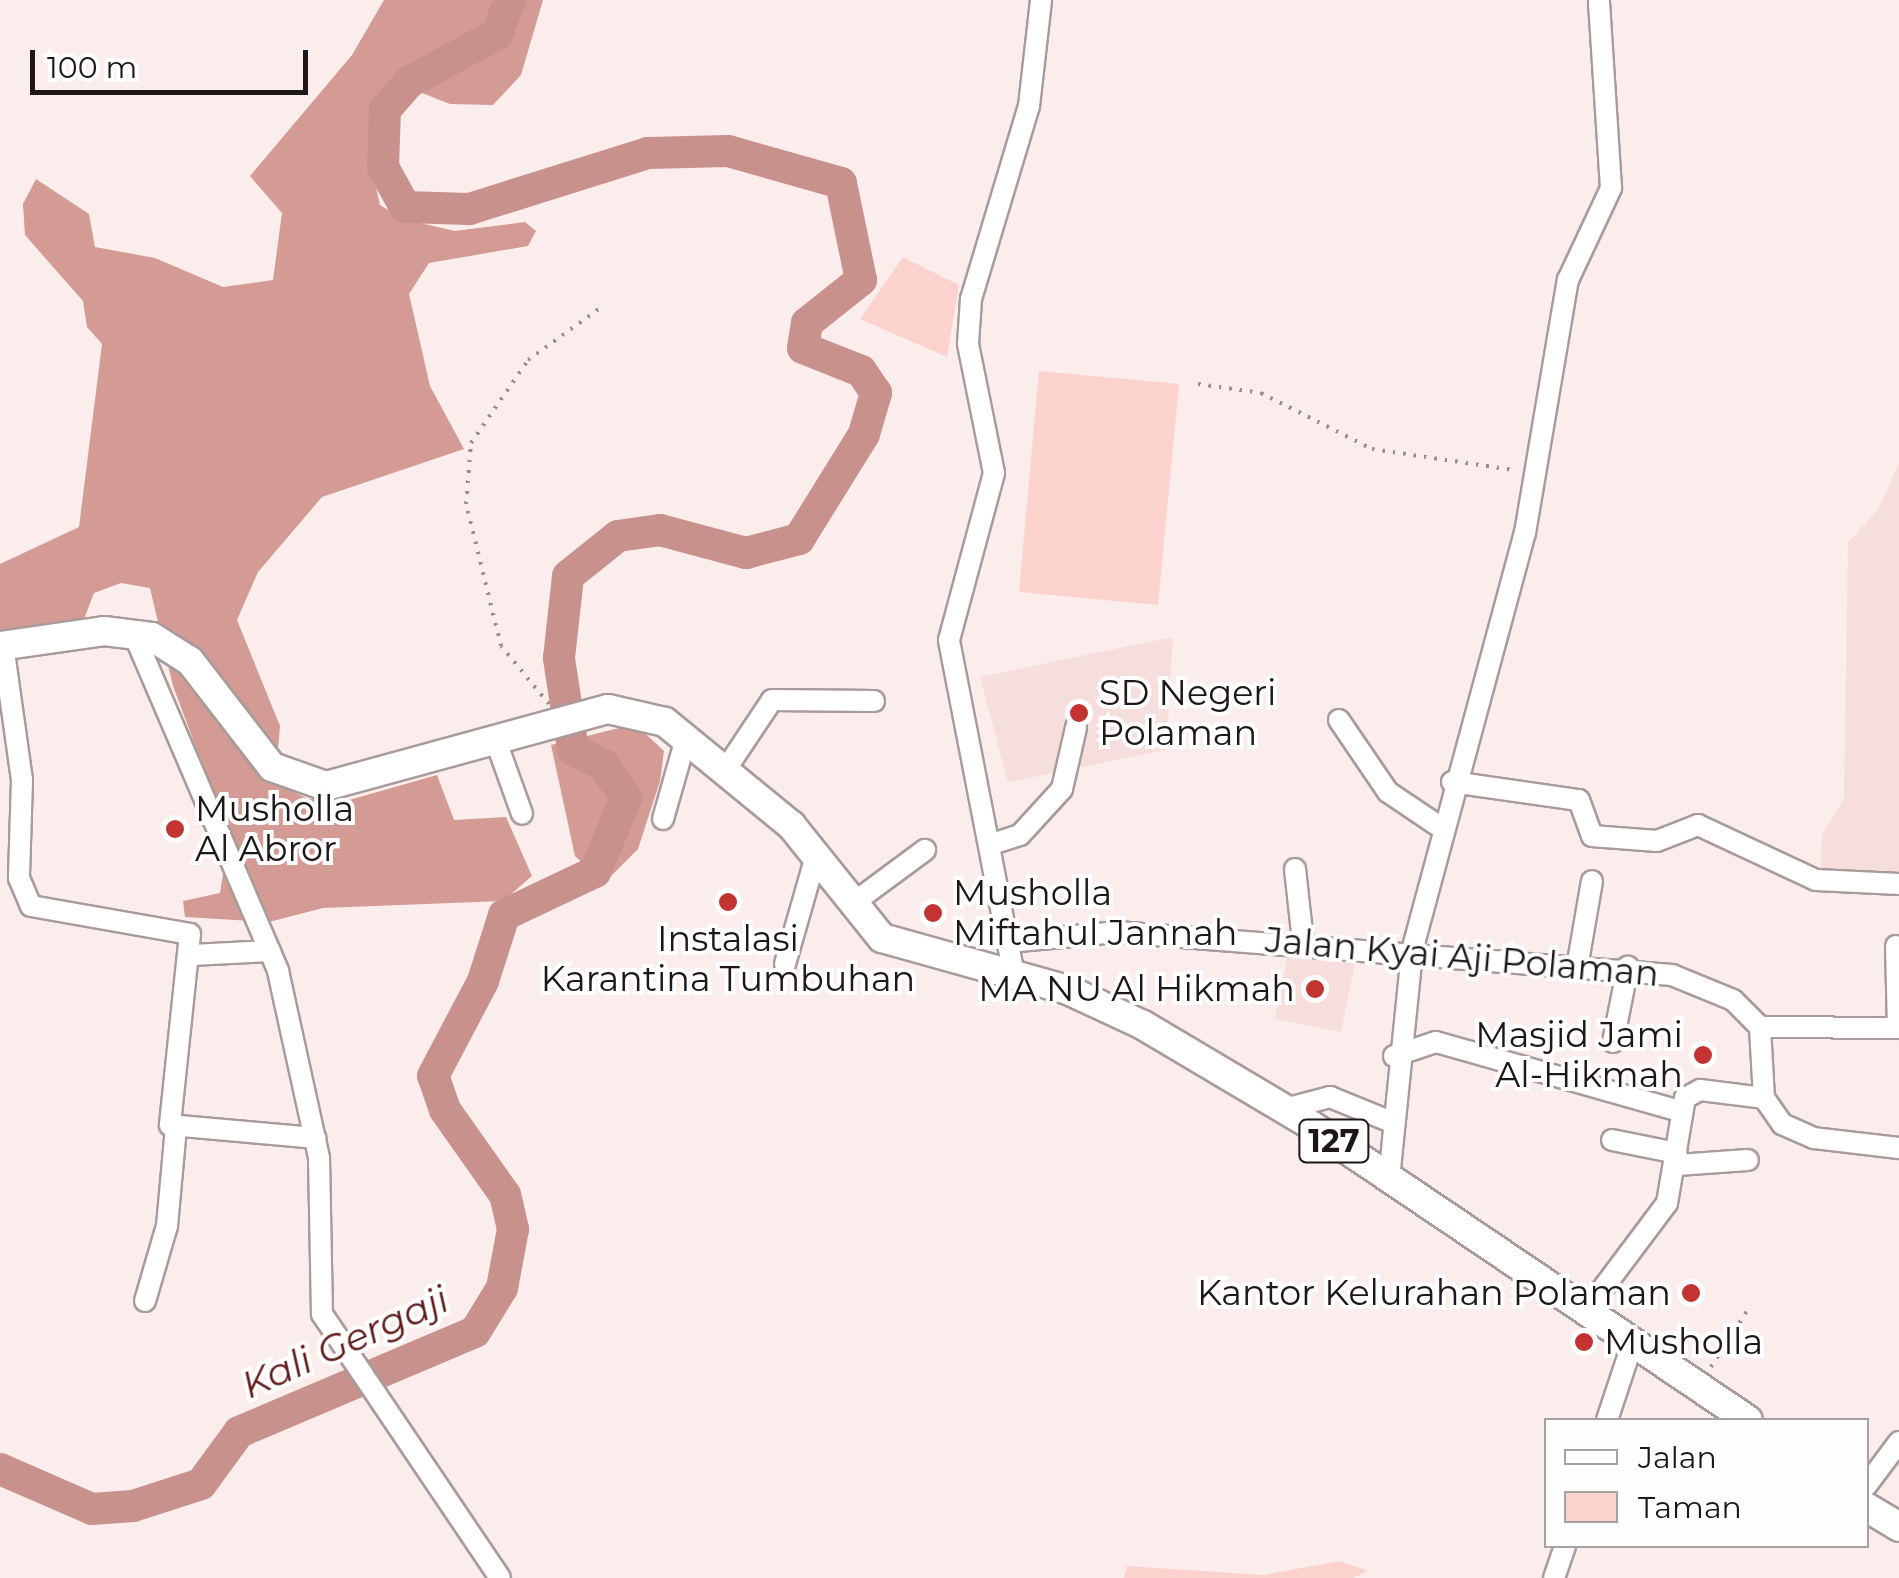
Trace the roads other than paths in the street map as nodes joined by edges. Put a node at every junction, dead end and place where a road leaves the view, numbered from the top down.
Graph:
1 (1041, 0) edge
2 (1599, 0) edge
3 (132, 632) junction
4 (2, 645) edge
5 (874, 701) dead end
6 (1339, 720) dead end
7 (1076, 728) dead end
8 (687, 735) junction
9 (497, 744) junction
10 (728, 766) junction
11 (1452, 782) junction
12 (522, 814) dead end
13 (663, 819) dead end
14 (1440, 827) junction
15 (995, 843) junction
16 (925, 850) dead end
17 (816, 856) junction
18 (1295, 869) dead end
19 (1592, 881) dead end
20 (1899, 884) edge
21 (866, 920) junction
22 (1008, 942) junction
23 (1303, 942) junction
24 (1896, 946) dead end
25 (270, 950) junction
26 (1412, 950) junction
27 (192, 955) junction
28 (1578, 962) junction
29 (785, 964) dead end
30 (1628, 966) junction
31 (1014, 975) junction
32 (1760, 1027) junction
33 (1898, 1028) edge
34 (1613, 1042) dead end
35 (1394, 1056) junction
36 (1764, 1098) junction
37 (1286, 1109) junction
38 (1677, 1110) junction
39 (1394, 1123) junction
40 (176, 1128) junction
41 (315, 1138) junction
42 (1612, 1140) dead end
43 (1899, 1148) edge
44 (1677, 1159) junction
45 (1748, 1160) dead end
46 (1389, 1180) junction
47 (145, 1301) dead end
48 (1586, 1311) junction
49 (1633, 1342) junction
50 (1607, 1418) edge
51 (1745, 1418) edge
52 (1899, 1442) edge
53 (1869, 1482) edge
54 (1869, 1509) edge
55 (1899, 1528) edge
56 (1564, 1548) edge
57 (500, 1578) edge
58 (1554, 1578) edge

1 - 15 street
2 - 11 street
3 - 4 main road
3 - 9 main road
3 - 25 street
4 - 27 street
5 - 10 street
6 - 14 street
7 - 15 street
8 - 9 main road
8 - 10 main road
8 - 13 street
9 - 12 street
10 - 17 main road
11 - 14 street
11 - 20 street
14 - 26 street
15 - 22 street
16 - 21 street
17 - 21 main road
17 - 29 street
18 - 23 street
19 - 28 street
21 - 31 main road, 127
22 - 23 street, Jalan Kyai Aji Polaman
22 - 31 street
23 - 26 street, Jalan Kyai Aji Polaman
24 - 33 street
25 - 27 street
25 - 41 street
26 - 28 street, Jalan Kyai Aji Polaman
26 - 35 street
27 - 40 street
28 - 30 street, Jalan Kyai Aji Polaman
30 - 32 street, Jalan Kyai Aji Polaman
30 - 34 street
31 - 37 main road, 127
32 - 33 street
32 - 36 street
35 - 38 street
35 - 39 street
36 - 38 street
36 - 43 street
37 - 39 street
37 - 46 main road, 127
38 - 44 street
39 - 46 street
40 - 41 street
40 - 47 street
41 - 57 street
42 - 44 street
44 - 45 street
44 - 48 street
46 - 48 main road, 127
48 - 49 main road, 127
49 - 50 street
49 - 51 main road, 127
52 - 53 street
54 - 55 main road
56 - 58 street

